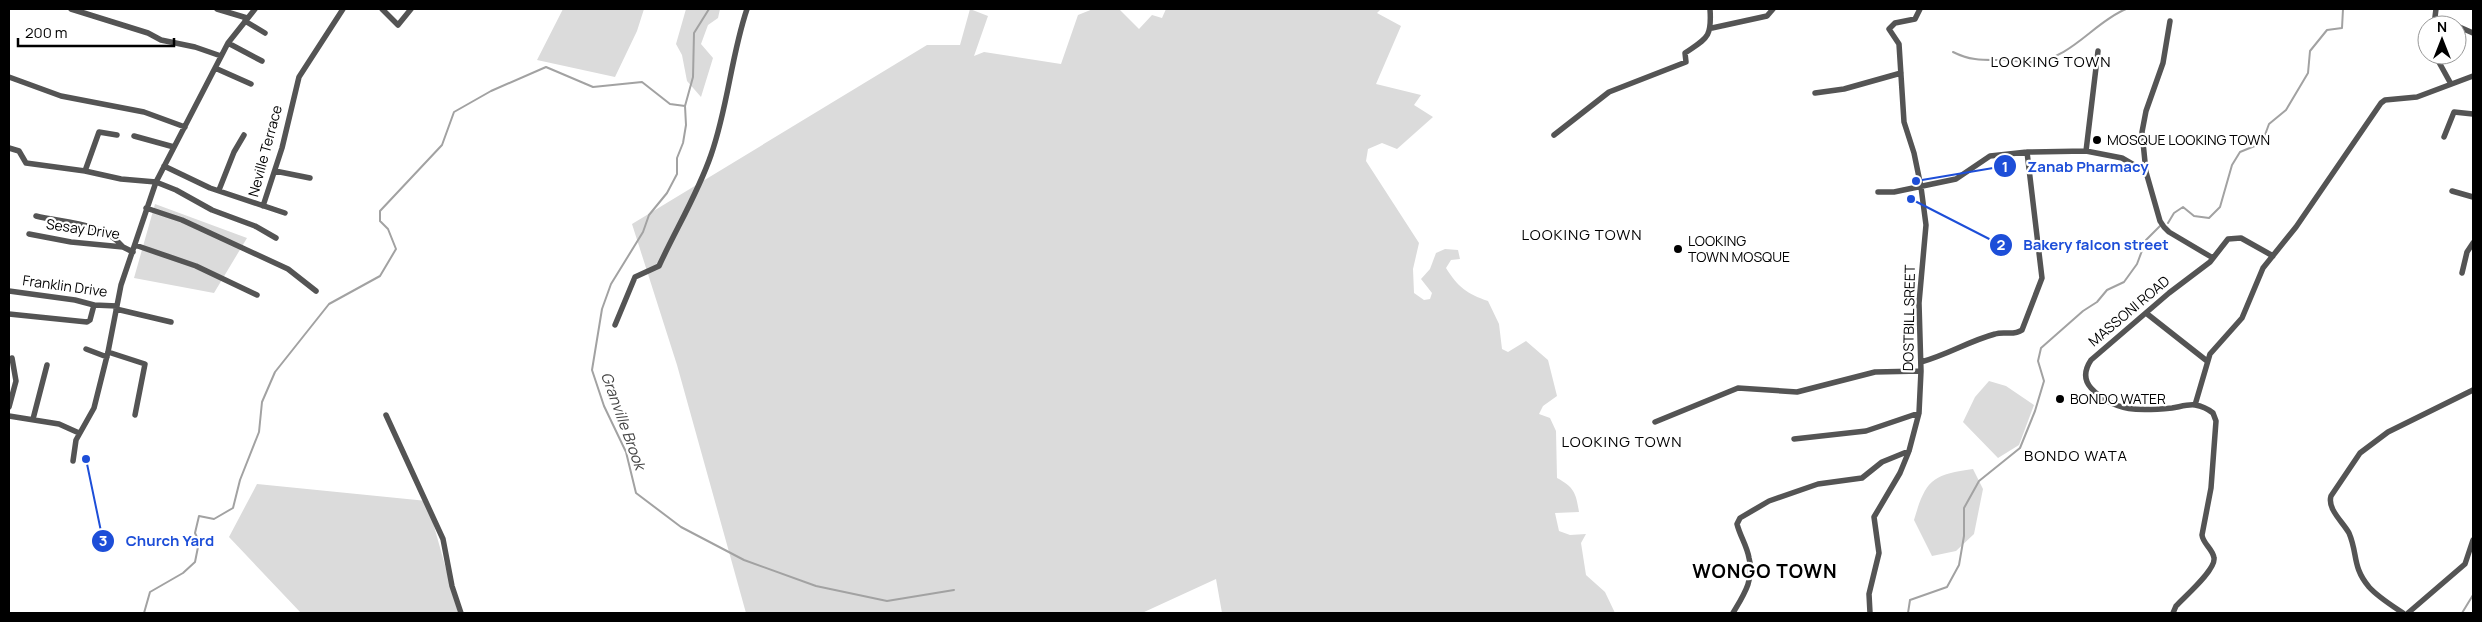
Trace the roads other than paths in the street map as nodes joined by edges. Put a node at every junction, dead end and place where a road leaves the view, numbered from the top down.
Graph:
1 (70, 9) edge
2 (217, 9) edge
3 (254, 9) edge
4 (342, 9) edge
5 (382, 9) edge
6 (411, 9) edge
7 (747, 9) edge
8 (1710, 9) edge
9 (1773, 9) edge
10 (1920, 9) edge
11 (246, 20) junction
12 (2170, 21) dead end
13 (1712, 28) junction
14 (265, 32) dead end
15 (228, 43) junction
16 (2098, 51) dead end
17 (221, 56) junction
18 (262, 61) dead end
19 (2441, 65) edge
20 (214, 68) junction
21 (1901, 72) junction
22 (2473, 76) edge
23 (9, 77) edge
24 (252, 84) dead end
25 (2451, 84) junction
26 (1815, 93) dead end
27 (2473, 114) edge
28 (185, 126) junction
29 (117, 135) dead end
30 (244, 135) dead end
31 (1554, 135) dead end
32 (134, 136) dead end
33 (2444, 137) dead end
34 (174, 146) junction
35 (9, 148) edge
36 (2086, 151) junction
37 (2027, 152) junction
38 (164, 166) junction
39 (85, 171) junction
40 (275, 171) junction
41 (2146, 172) junction
42 (310, 178) dead end
43 (156, 182) junction
44 (1922, 187) junction
45 (219, 190) junction
46 (2452, 191) dead end
47 (1878, 192) dead end
48 (2473, 197) edge
49 (263, 206) junction
50 (146, 208) junction
51 (285, 213) dead end
52 (36, 216) dead end
53 (29, 234) dead end
54 (276, 238) dead end
55 (2473, 243) edge
56 (123, 247) junction
57 (134, 248) junction
58 (2273, 256) junction
59 (2213, 258) junction
60 (2462, 273) dead end
61 (9, 291) edge
62 (316, 291) dead end
63 (256, 295) dead end
64 (94, 305) junction
65 (116, 308) junction
66 (2146, 313) junction
67 (9, 314) edge
68 (172, 322) dead end
69 (615, 325) dead end
70 (86, 349) dead end
71 (108, 354) junction
72 (12, 358) dead end
73 (2207, 361) junction
74 (1921, 362) junction
75 (47, 365) dead end
76 (1921, 371) junction
77 (2473, 390) edge
78 (2195, 405) junction
79 (9, 407) edge
80 (1919, 413) junction
81 (135, 415) dead end
82 (386, 415) dead end
83 (9, 416) edge
84 (33, 419) junction
85 (1655, 422) dead end
86 (79, 433) junction
87 (1794, 439) dead end
88 (1909, 451) junction
89 (73, 461) dead end
90 (2473, 540) edge
91 (461, 613) edge
92 (1733, 613) edge
93 (1870, 613) edge
94 (2173, 613) edge
95 (2403, 613) edge
96 (2408, 613) edge

1 - 17 street
2 - 11 street
3 - 11 street
4 - 40 street, Neville Terrace
5 - 6 street
7 - 69 street
8 - 13 street
9 - 13 street
10 - 21 street, DOSTBILL SREET
11 - 14 street
11 - 15 street
12 - 41 street
13 - 31 street
15 - 17 street
15 - 18 street
16 - 36 street
17 - 20 street
19 - 25 street
20 - 24 street
20 - 28 street
21 - 26 street
21 - 44 street, DOSTBILL SREET
22 - 25 street
23 - 28 street
25 - 58 street
27 - 33 street
28 - 34 street
29 - 39 street
30 - 45 street
32 - 34 street
34 - 38 street
35 - 39 street
36 - 37 street
36 - 41 street
37 - 44 street
37 - 74 street
38 - 43 street
38 - 45 street, Neville Terrace
39 - 43 street
40 - 42 street
40 - 49 street, Neville Terrace
41 - 59 street
43 - 50 street
43 - 54 street
44 - 47 street
44 - 74 street, DOSTBILL SREET
45 - 49 street, Neville Terrace
46 - 48 street
49 - 51 street
50 - 57 street
50 - 62 street
52 - 56 street
53 - 56 street, Sesay Drive
55 - 60 street
56 - 57 street, Sesay Drive
57 - 63 street, Sesay Drive
57 - 65 street
58 - 59 street, MASSONI ROAD
58 - 73 street
59 - 66 street, MASSONI ROAD
61 - 64 street, Franklin Drive
64 - 65 street, Franklin Drive
64 - 67 street
65 - 68 street, Franklin Drive
65 - 71 street
66 - 73 street
66 - 78 street, MASSONI ROAD
70 - 71 street
71 - 81 street
71 - 86 street
72 - 79 street
73 - 78 street
74 - 76 street, DOSTBILL SREET
75 - 84 street
76 - 80 street, DOSTBILL SREET
76 - 85 street
77 - 95 street
78 - 94 street
80 - 87 street
80 - 88 street, DOSTBILL SREET
82 - 91 street
83 - 84 street
84 - 86 street
86 - 89 street
88 - 92 street
88 - 93 street, DOSTBILL SREET
90 - 96 street

